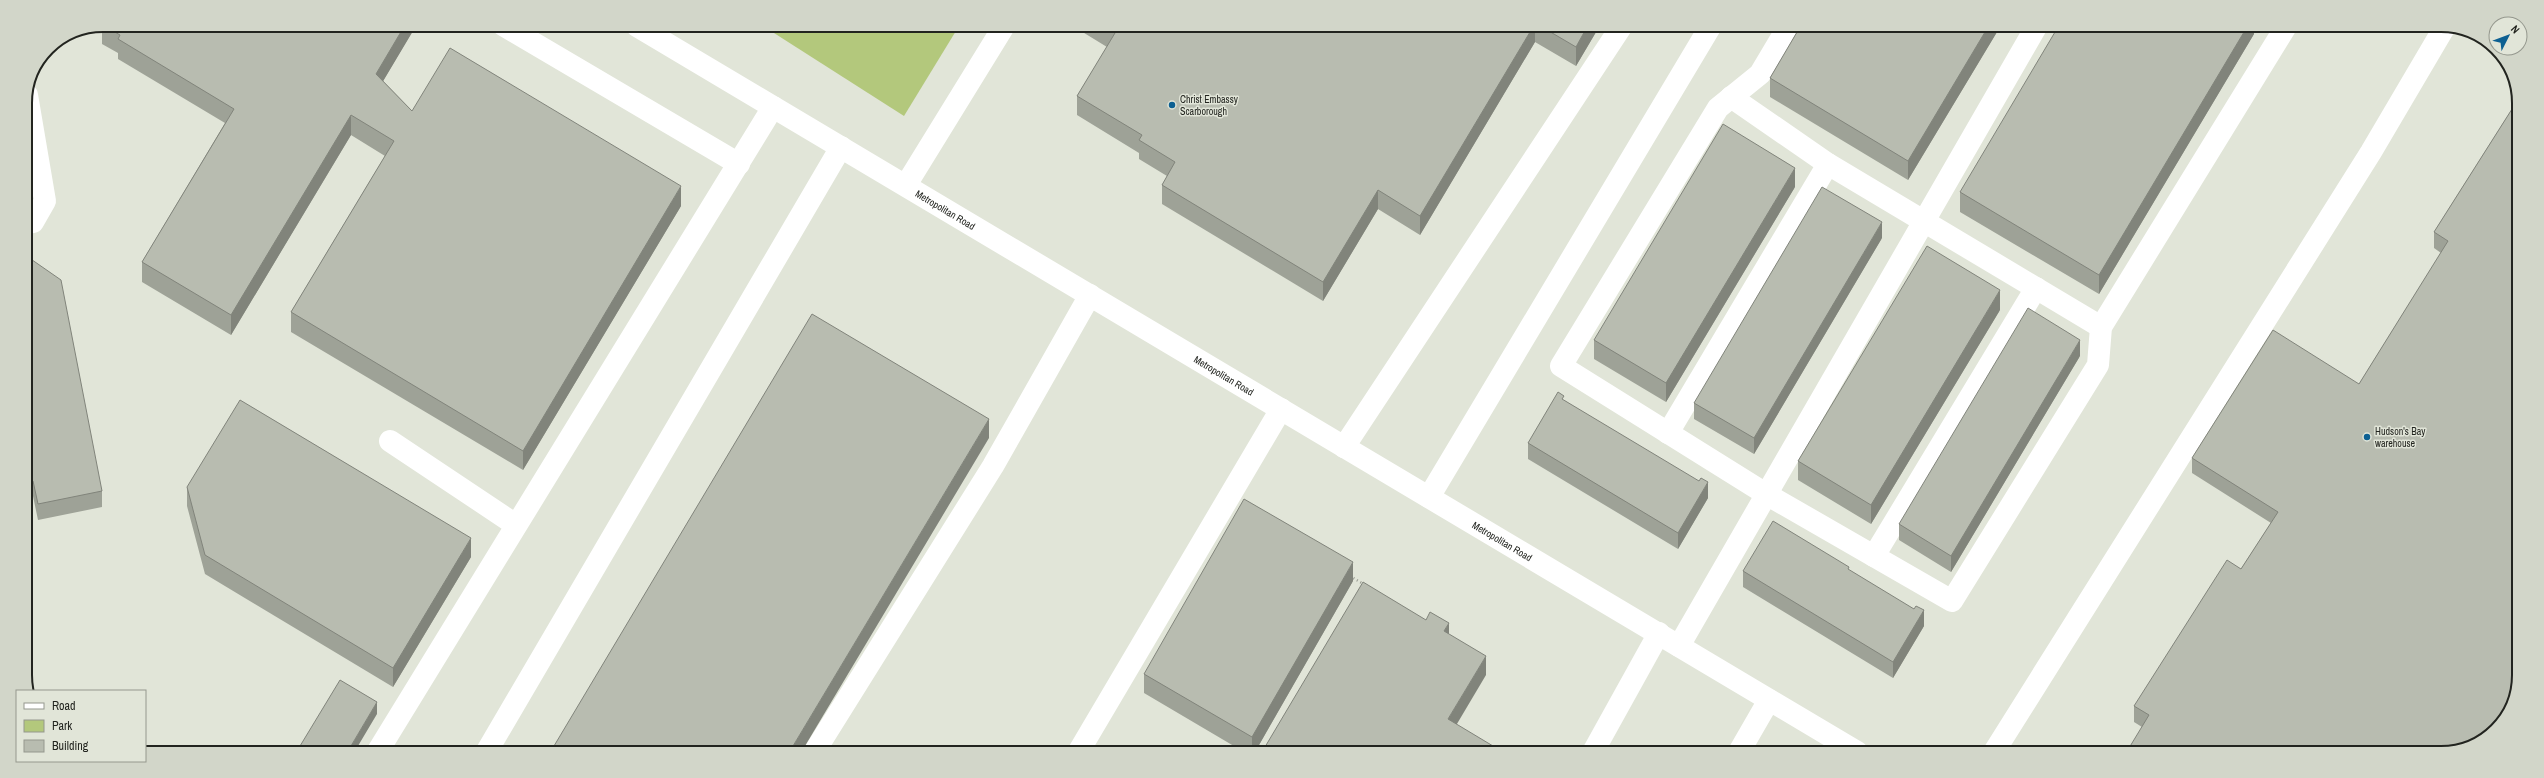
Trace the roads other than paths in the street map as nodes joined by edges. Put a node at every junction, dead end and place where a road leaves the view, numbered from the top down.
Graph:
1 (513, 32) edge
2 (647, 32) edge
3 (1000, 32) edge
4 (1618, 32) edge
5 (1707, 32) edge
6 (1785, 32) edge
7 (2033, 32) edge
8 (2283, 32) edge
9 (2442, 32) edge
10 (1731, 97) junction
11 (774, 107) junction
12 (32, 123) edge
13 (840, 147) junction
14 (739, 164) junction
15 (1828, 164) junction
16 (906, 185) junction
17 (32, 222) edge
18 (1924, 222) junction
19 (2036, 288) junction
20 (1090, 295) junction
21 (2101, 327) junction
22 (1280, 409) junction
23 (1668, 433) junction
24 (390, 441) dead end
25 (1344, 447) junction
26 (1766, 494) junction
27 (1429, 497) junction
28 (516, 525) junction
29 (1874, 556) junction
30 (1659, 633) junction
31 (1679, 646) junction
32 (1769, 700) junction
33 (381, 746) edge
34 (491, 746) edge
35 (818, 746) edge
36 (1082, 746) edge
37 (1596, 746) edge
38 (1742, 746) edge
39 (1847, 746) edge
40 (1998, 746) edge

1 - 14 street
2 - 11 street, Metropolitan Road
3 - 16 street
4 - 25 street
5 - 27 street
6 - 10 street
7 - 18 street
8 - 21 street
9 - 40 street
10 - 15 street
10 - 23 street
11 - 13 street, Metropolitan Road
11 - 14 street
12 - 17 street
13 - 16 street, Metropolitan Road
13 - 34 street
14 - 28 street
15 - 18 street
15 - 23 street
16 - 20 street, Metropolitan Road
18 - 19 street
18 - 26 street
19 - 21 street
19 - 29 street
20 - 22 street, Metropolitan Road
20 - 35 street
21 - 29 street
22 - 25 street, Metropolitan Road
22 - 36 street
23 - 26 street
24 - 28 street
25 - 27 street, Metropolitan Road
26 - 29 street
26 - 31 street
27 - 30 street, Metropolitan Road
28 - 33 street
30 - 31 street, Metropolitan Road
30 - 37 street
31 - 32 street, Metropolitan Road
32 - 38 street
32 - 39 street, Metropolitan Road

